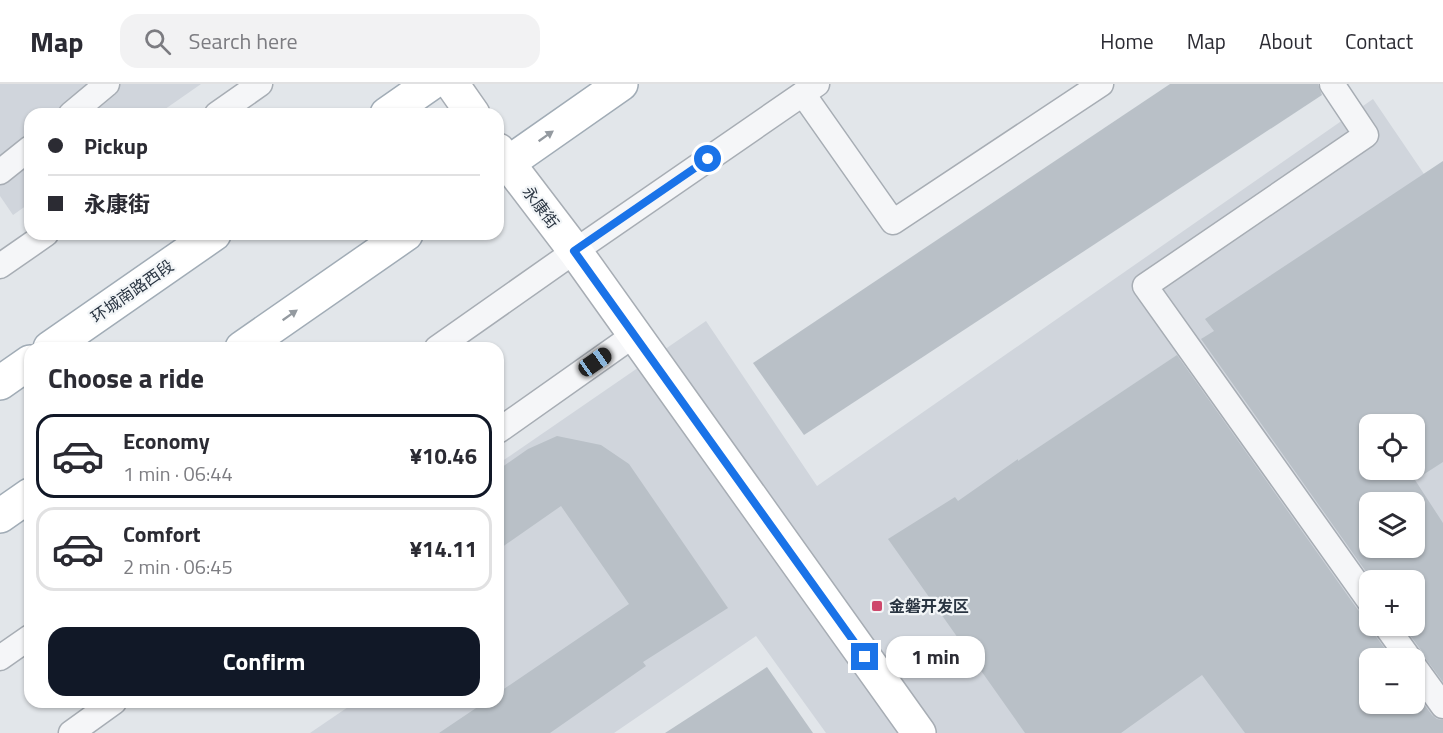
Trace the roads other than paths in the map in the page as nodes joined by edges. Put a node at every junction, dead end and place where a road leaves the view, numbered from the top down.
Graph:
1 (108, 84) edge
2 (260, 84) edge
3 (430, 84) edge
4 (452, 84) edge
5 (621, 84) edge
6 (1101, 84) edge
7 (1332, 84) edge
8 (810, 89) edge
9 (78, 108) edge
10 (226, 108) edge
11 (396, 108) edge
12 (469, 108) edge
13 (24, 153) edge
14 (504, 159) edge
15 (504, 165) edge
16 (0, 172) edge
17 (37, 240) edge
18 (205, 240) edge
19 (397, 240) edge
20 (574, 251) junction
21 (0, 266) edge
22 (634, 335) junction
23 (59, 342) edge
24 (251, 342) edge
25 (446, 342) edge
26 (24, 366) edge
27 (0, 382) edge
28 (504, 427) edge
29 (24, 499) edge
30 (0, 516) edge
31 (1359, 587) edge
32 (24, 641) edge
33 (0, 658) edge
34 (1425, 681) edge
35 (1443, 706) edge
36 (106, 708) edge
37 (71, 733) edge
38 (919, 733) edge

1 - 9 lane
2 - 10 lane
3 - 11 street
4 - 12 street
14 -> 5 street
6 - 8 lane
7 - 31 lane
8 - 20 lane
13 - 16 lane
15 - 20 street, 永康街
17 - 21 lane
18 - 23 street, 环城南路西段
24 -> 19 street
20 - 22 street, 永康街
20 - 25 lane
22 - 28 lane
22 - 38 street, 永康街
26 - 27 street
29 - 30 street
32 - 33 lane
34 - 35 lane
36 - 37 lane

